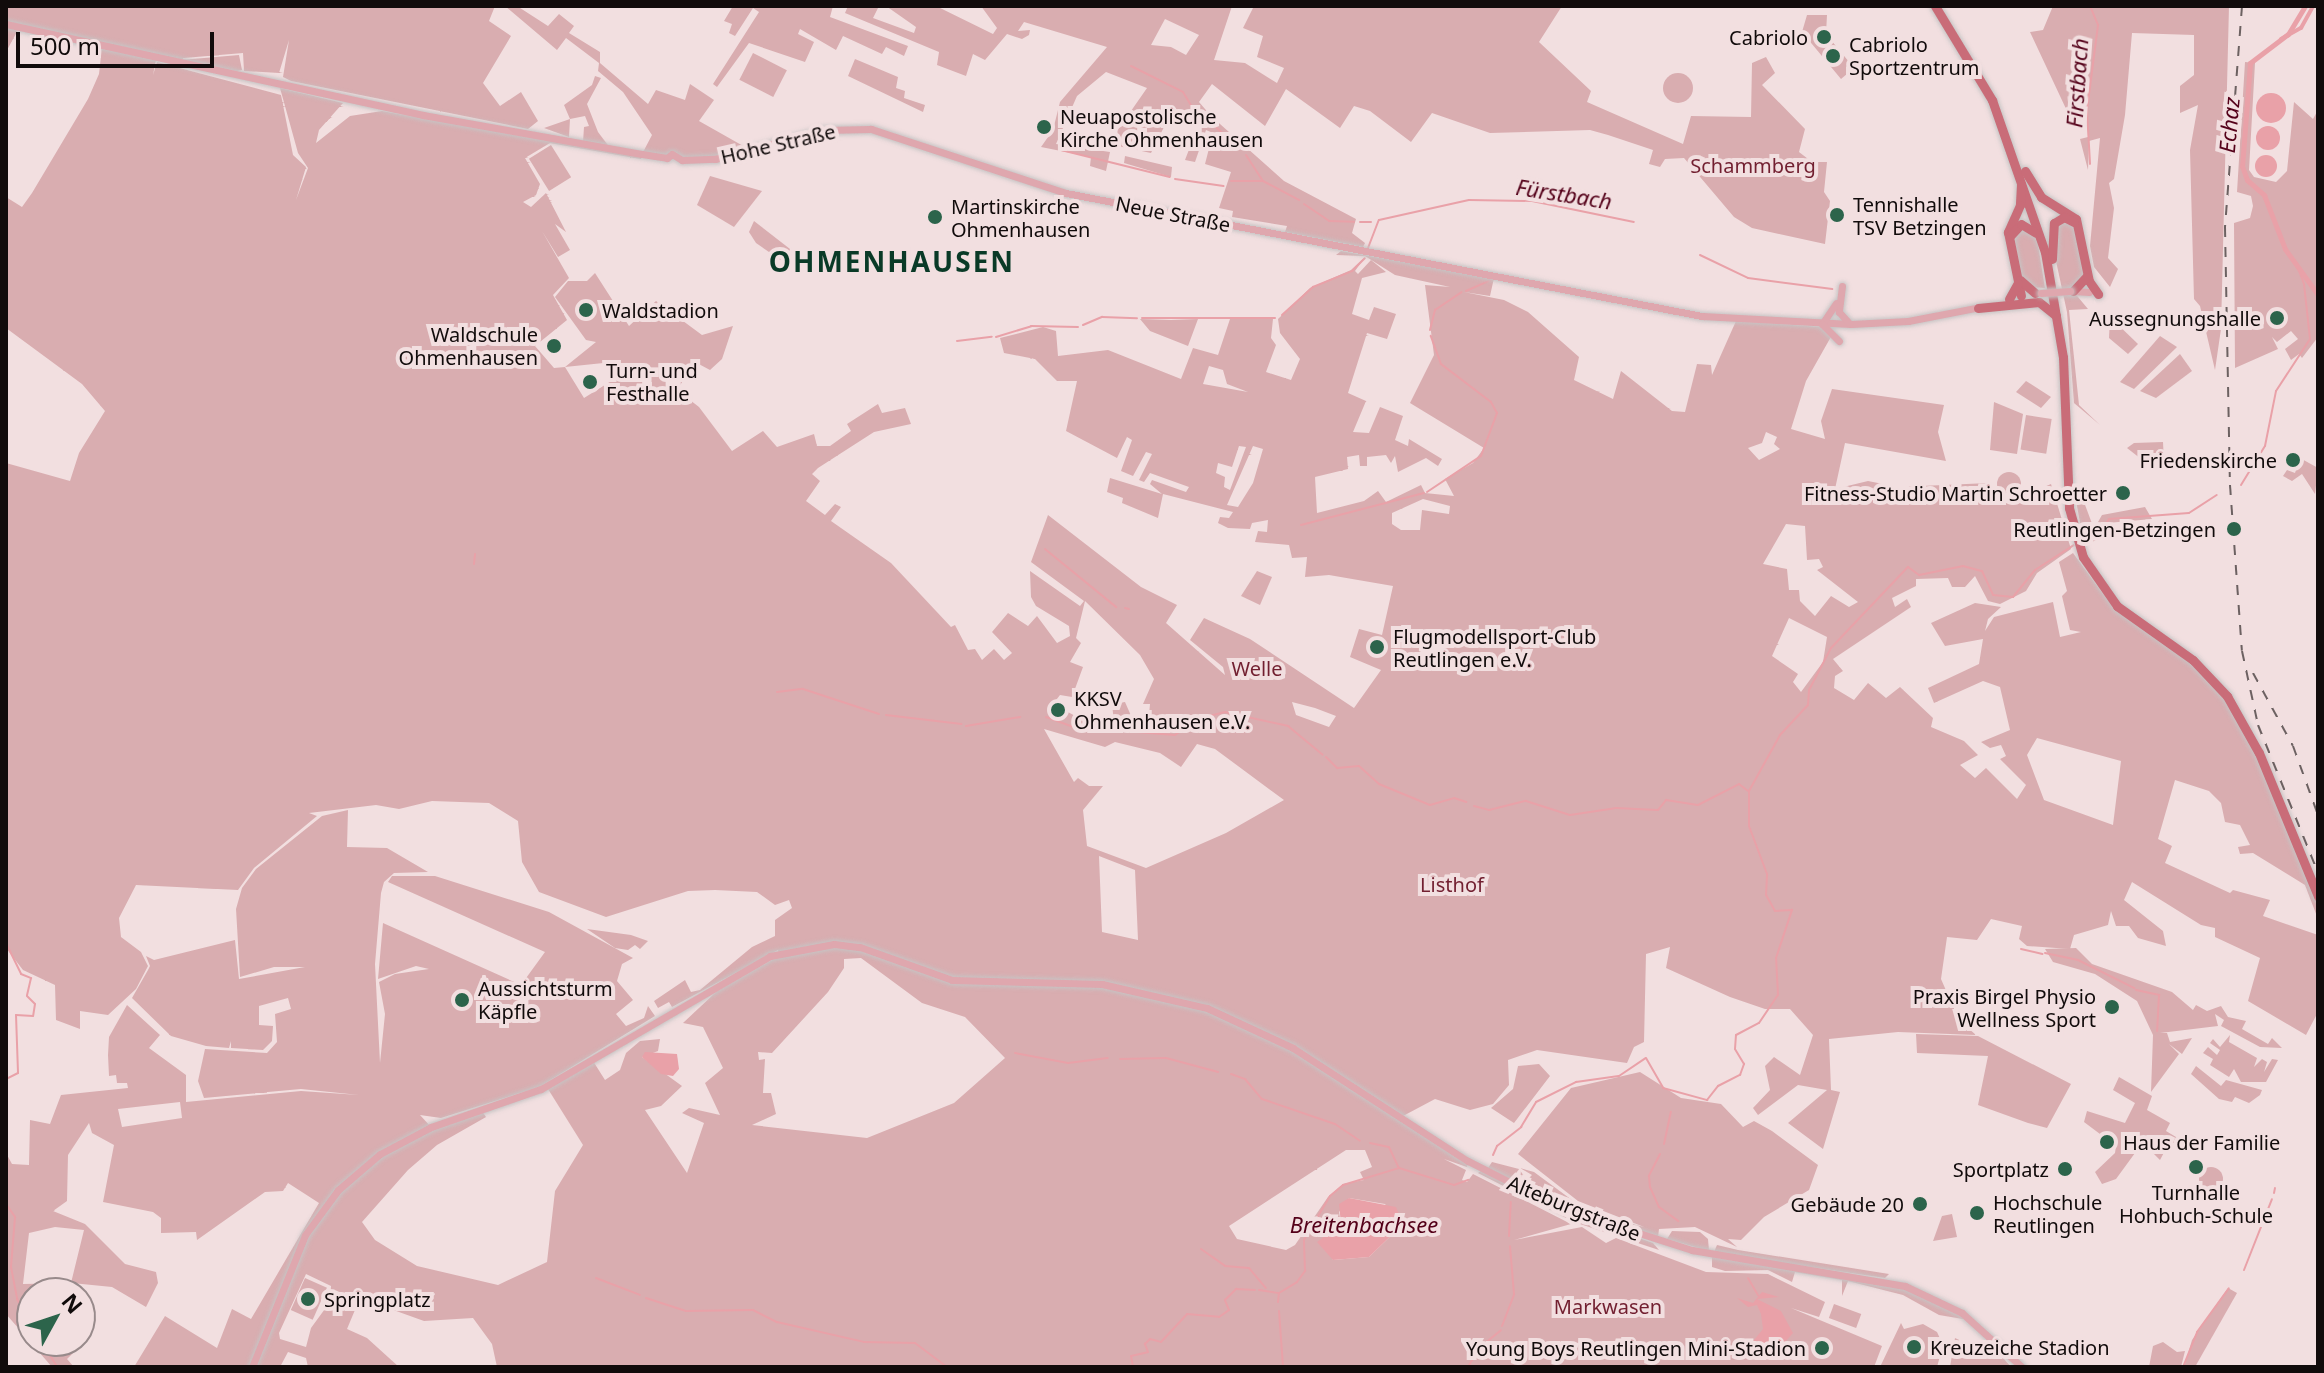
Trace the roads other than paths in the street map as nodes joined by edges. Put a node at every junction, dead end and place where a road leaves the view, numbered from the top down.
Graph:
1 (1935, 6) edge
2 (1941, 6) edge
3 (6, 24) edge
4 (2022, 170) junction
5 (1016, 177) joint
6 (2079, 228) junction
7 (2009, 240) junction
8 (2048, 256) junction
9 (2087, 276) junction
10 (2017, 277) junction
11 (2072, 291) junction
12 (2038, 293) junction
13 (2091, 293) joint
14 (2021, 296) junction
15 (2009, 299) junction
16 (1978, 308) junction
17 (2059, 323) junction
18 (1822, 324) junction
19 (1847, 324) junction
20 (2077, 537) junction
21 (2089, 565) junction
22 (2318, 885) edge
23 (2318, 896) edge
24 (252, 1367) edge
25 (2022, 1367) edge

1 - 4 highway
2 - 4 highway
3 - 5 main road, Hohe Straße
4 - 6 highway
4 - 7 highway
4 - 8 highway
5 - 18 main road, Neue Straße
6 - 8 highway
6 - 9 highway
7 - 8 highway
7 - 10 highway
8 - 17 highway
8 - 20 highway
9 - 11 highway
9 - 13 highway
10 - 12 highway
10 - 14 highway
10 - 15 highway
11 - 12 main road, bridge
11 - 13 main road
12 - 14 main road
14 - 15 main road
15 - 16 main road
16 - 17 highway
16 - 19 main road
17 - 20 highway
18 - 19 main road
18 - 19 main road
18 - 19 main road
20 - 21 highway
21 - 22 highway
21 - 23 highway
24 - 25 main road, Alteburgstraße

